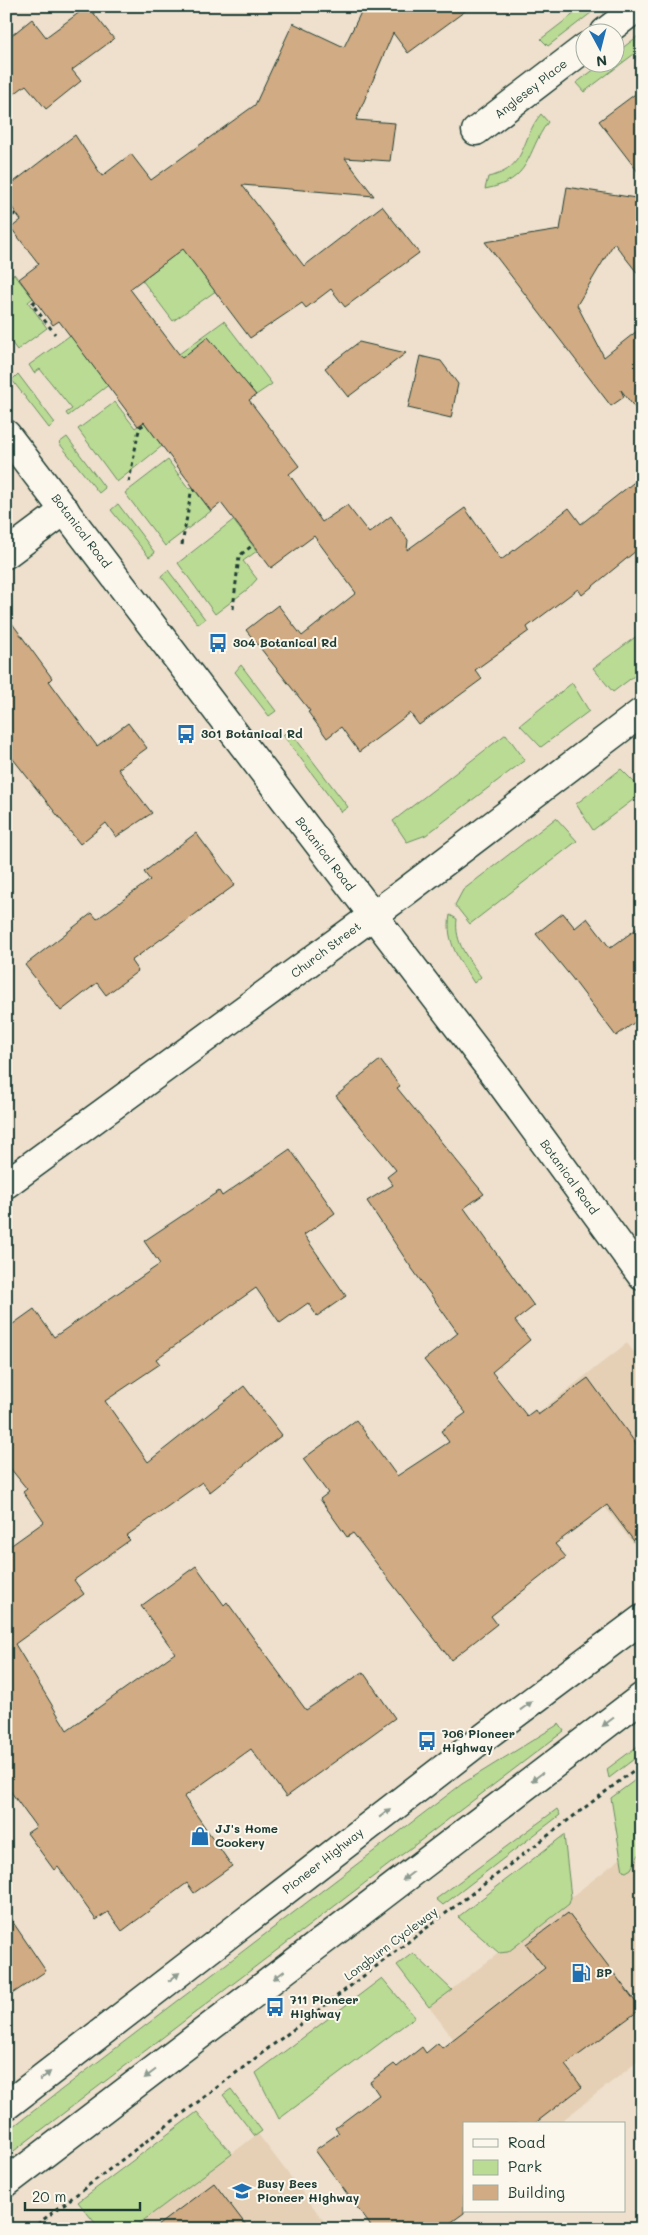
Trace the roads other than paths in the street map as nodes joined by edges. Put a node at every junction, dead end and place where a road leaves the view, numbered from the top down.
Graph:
1 (639, 6) edge
2 (618, 22) edge
3 (576, 55) edge
4 (476, 131) dead end
5 (6, 434) edge
6 (65, 510) junction
7 (6, 554) edge
8 (642, 712) edge
9 (372, 915) junction
10 (6, 1184) edge
11 (642, 1276) edge
12 (642, 1619) edge
13 (642, 1697) edge
14 (6, 2106) edge
15 (6, 2183) edge

1 - 2 main road
3 - 4 main road, Anglesey Place
5 - 6 main road, Botanical Road
6 - 7 main road
6 - 9 main road, Botanical Road
8 - 9 main road, Church Street
9 - 10 main road, Church Street
9 - 11 main road, Botanical Road
14 -> 12 main road, Pioneer Highway
13 -> 15 main road

